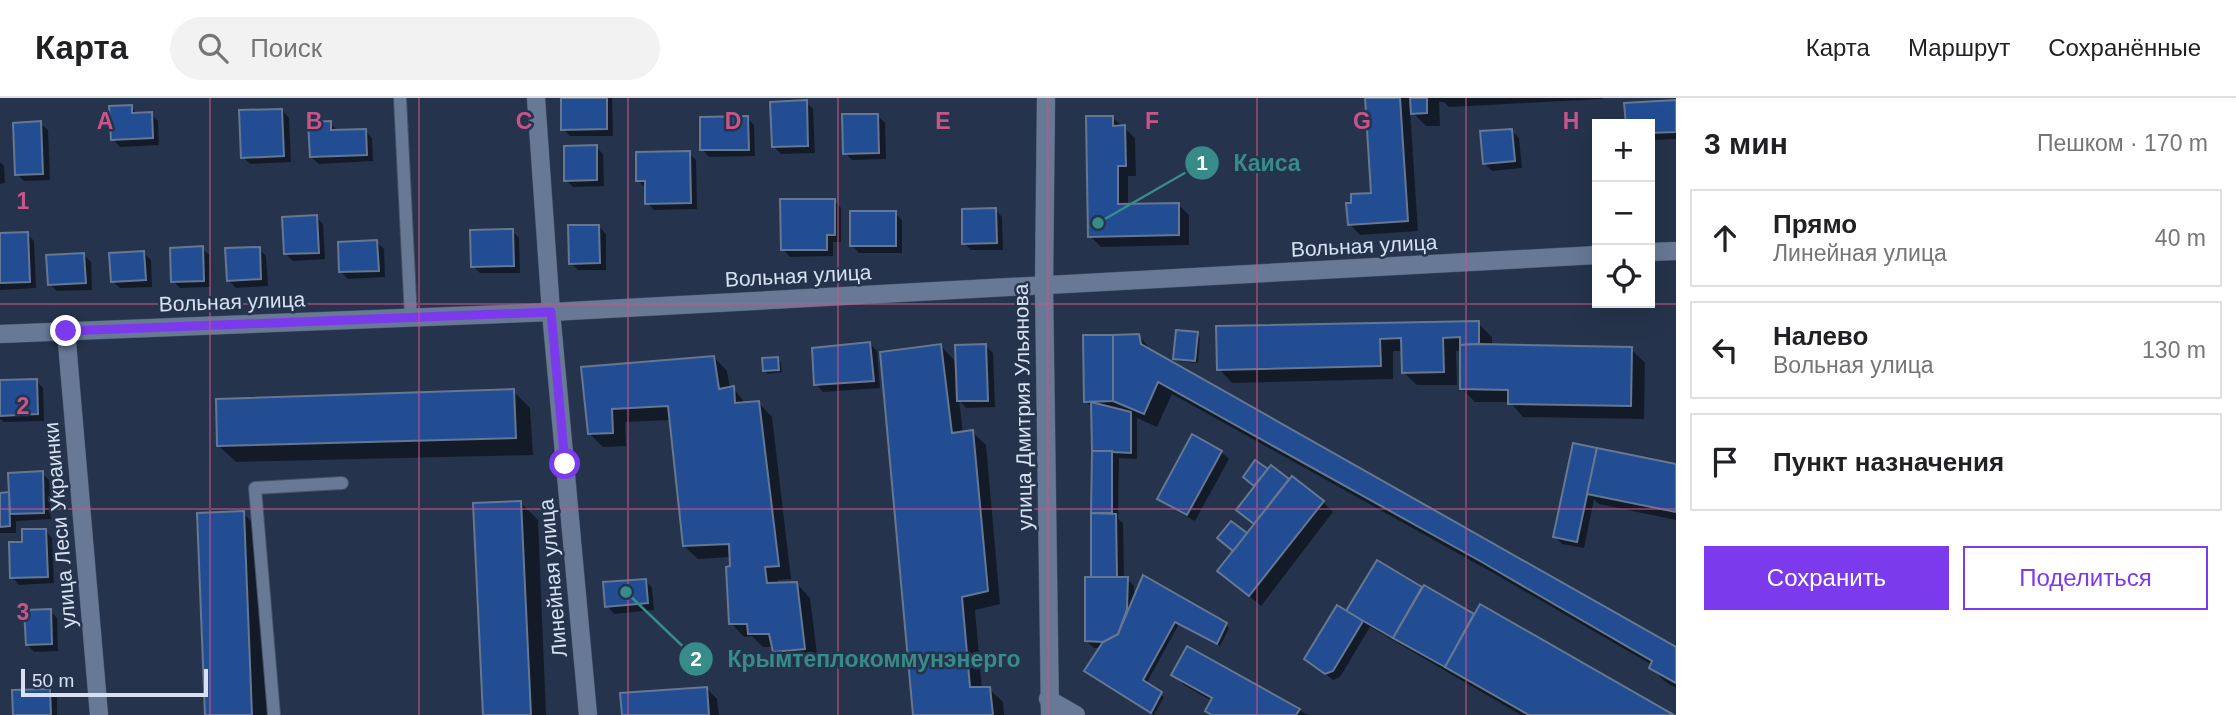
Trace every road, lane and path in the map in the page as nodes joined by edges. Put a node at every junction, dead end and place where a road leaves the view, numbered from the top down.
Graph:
1 (400, 98) edge
2 (536, 98) edge
3 (1046, 98) edge
4 (1676, 251) edge
5 (1655, 252) edge
6 (1592, 255) edge
7 (1044, 286) junction
8 (551, 312) junction
9 (411, 318) junction
10 (66, 331) junction
11 (0, 334) edge
12 (342, 483) dead end
13 (1049, 707) edge
14 (99, 715) edge
15 (274, 715) edge
16 (588, 715) edge
17 (1076, 715) edge

1 - 9 lane
2 - 8 street, Линейная улица
3 - 7 street, улица Дмитрия Ульянова
4 - 5 street
6 - 7 street, Вольная улица
7 - 8 street, Вольная улица
7 - 13 street, улица Дмитрия Ульянова
8 - 9 street, Вольная улица
8 - 16 street, Линейная улица
9 - 10 street, Вольная улица
10 - 11 street, Вольная улица
10 - 14 street, улица Леси Украинки
12 - 15 lane
13 - 17 street

